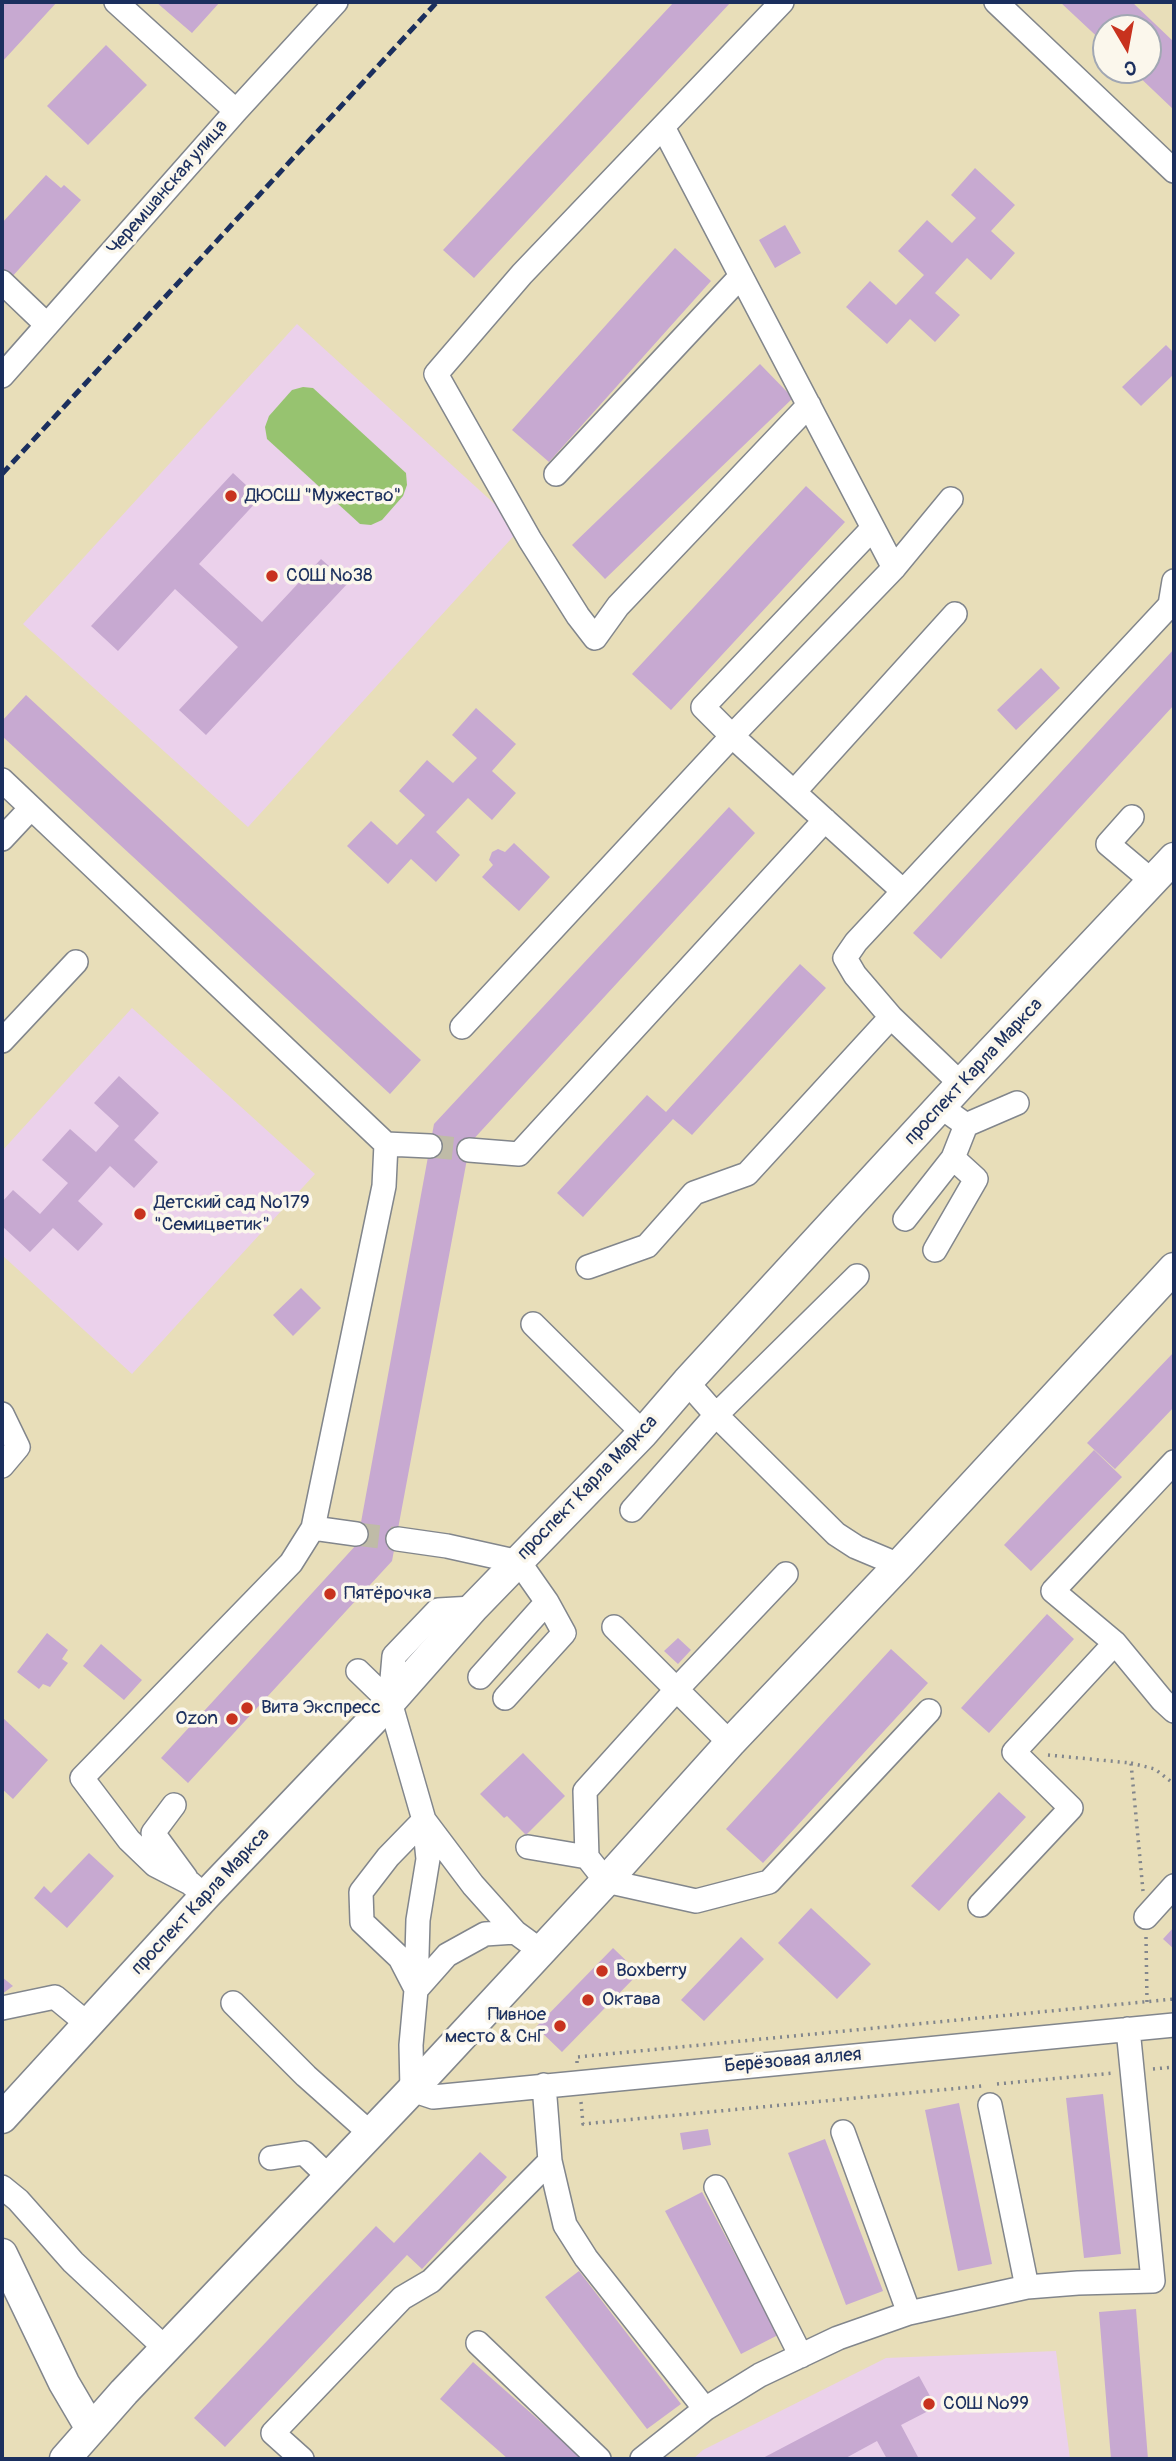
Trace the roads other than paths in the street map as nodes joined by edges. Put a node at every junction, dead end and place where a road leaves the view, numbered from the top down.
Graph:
1 (116, 2) edge
2 (336, 2) edge
3 (782, 2) edge
4 (1010, 7) edge
5 (236, 111) junction
6 (663, 127) junction
7 (1174, 171) edge
8 (741, 276) junction
9 (2, 282) edge
10 (47, 325) junction
11 (2, 376) edge
12 (809, 405) junction
13 (556, 474) dead end
14 (951, 499) dead end
15 (873, 528) junction
16 (894, 568) junction
17 (1174, 581) edge
18 (1172, 606) edge
19 (955, 614) dead end
20 (732, 736) junction
21 (2, 780) edge
22 (794, 792) junction
23 (31, 808) junction
24 (1132, 817) dead end
25 (825, 820) junction
26 (2, 839) edge
27 (1174, 858) edge
28 (1152, 881) junction
29 (903, 891) junction
30 (76, 962) dead end
31 (891, 1017) junction
32 (462, 1027) dead end
33 (2, 1041) edge
34 (961, 1084) junction
35 (1017, 1104) dead end
36 (942, 1107) junction
37 (966, 1125) junction
38 (386, 1144) junction
39 (430, 1146) tunnel mouth
40 (469, 1150) tunnel mouth
41 (953, 1158) junction
42 (905, 1219) dead end
43 (935, 1250) dead end
44 (588, 1267) dead end
45 (1174, 1268) edge
46 (857, 1276) dead end
47 (533, 1324) dead end
48 (687, 1382) junction
49 (2, 1414) edge
50 (716, 1415) junction
51 (643, 1433) junction
52 (1174, 1462) edge
53 (2, 1466) edge
54 (632, 1510) dead end
55 (313, 1528) junction
56 (356, 1534) tunnel mouth
57 (398, 1539) tunnel mouth
58 (519, 1562) junction
59 (899, 1566) junction
60 (786, 1574) dead end
61 (547, 1602) junction
62 (614, 1627) dead end
63 (1115, 1643) junction
64 (358, 1671) dead end
65 (480, 1677) dead end
66 (677, 1689) junction
67 (505, 1698) dead end
68 (390, 1702) junction
69 (929, 1711) dead end
70 (1174, 1711) edge
71 (730, 1742) junction
72 (174, 1805) dead end
73 (425, 1820) junction
74 (528, 1847) dead end
75 (587, 1857) junction
76 (606, 1881) junction
77 (1174, 1886) edge
78 (198, 1889) junction
79 (979, 1905) dead end
80 (1146, 1917) road end
81 (515, 1932) junction
82 (541, 1951) junction
83 (416, 1990) junction
84 (233, 2003) dead end
85 (2, 2008) edge
86 (89, 2025) junction
87 (1174, 2025) edge
88 (1128, 2029) junction
89 (544, 2085) junction
90 (412, 2090) junction
91 (990, 2105) dead end
92 (2, 2118) edge
93 (843, 2132) dead end
94 (370, 2133) junction
95 (271, 2158) dead end
96 (550, 2161) junction
97 (328, 2177) junction
98 (2, 2187) edge
99 (716, 2187) dead end
100 (2, 2254) edge
101 (1027, 2287) junction
102 (909, 2313) junction
103 (478, 2343) dead end
104 (166, 2349) junction
105 (801, 2356) junction
106 (705, 2409) junction
107 (91, 2429) junction
108 (65, 2459) edge
109 (302, 2459) edge
110 (600, 2459) edge
111 (642, 2459) edge

1 - 5 street
2 - 5 street, Черемшанская улица
3 - 6 street
4 - 7 street
5 - 10 street, Черемшанская улица
6 - 8 street
6 - 12 street
8 - 12 street
8 - 13 street
9 - 10 street
10 - 11 street, Черемшанская улица
12 - 15 street
14 - 16 street
15 - 16 street
15 - 20 street
16 - 20 street
17 - 18 street
18 - 29 street
19 - 22 street
20 - 22 street
20 - 32 street
21 - 23 street
22 - 25 street
23 - 26 street
23 - 38 street
24 - 28 street
25 - 29 street
25 - 40 street
27 - 28 main road, проспект Карла Маркса
28 - 34 main road, проспект Карла Маркса
29 - 31 street
30 - 33 street
31 - 34 street
31 - 44 street
34 - 36 main road, проспект Карла Маркса
35 - 37 street
36 - 37 street
36 - 48 main road, проспект Карла Маркса
37 - 41 street
38 - 39 street
38 - 55 street
41 - 42 street
41 - 43 street
45 - 59 main road
46 - 50 street
47 - 51 street
48 - 50 street
48 - 51 main road, проспект Карла Маркса
49 - 53 street
50 - 54 street
50 - 59 street
51 - 58 main road, проспект Карла Маркса
52 - 63 street
55 - 56 street
55 - 78 street
57 - 58 street
58 - 61 street
58 - 68 main road, проспект Карла Маркса
59 - 71 main road
60 - 66 street
61 - 65 street
61 - 67 street
62 - 66 street
63 - 70 street
63 - 79 street
64 - 68 street
66 - 71 street
66 - 75 street
68 - 73 street
68 - 78 main road, проспект Карла Маркса
69 - 76 street
71 - 76 main road
72 - 78 street
73 - 81 street
73 - 83 street
73 - 83 street
74 - 75 street
75 - 76 street
76 - 82 main road
77 - 80 street
78 - 86 main road, проспект Карла Маркса
81 - 82 street
81 - 83 street
82 - 90 main road
83 - 90 street
84 - 94 street
85 - 86 street
86 - 92 main road, проспект Карла Маркса
87 - 88 street, Берёзовая аллея
88 - 89 street, Берёзовая аллея
88 - 101 street
89 - 90 street, Берёзовая аллея
89 - 96 street
90 - 94 main road
91 - 101 street
93 - 102 street
94 - 97 main road
95 - 97 street
96 - 106 street
96 - 109 street
97 - 104 main road
98 - 104 street
99 - 105 street
100 - 107 main road
101 - 102 street
102 - 105 street
103 - 110 street
104 - 107 main road
105 - 106 street
106 - 111 street
107 - 108 main road

